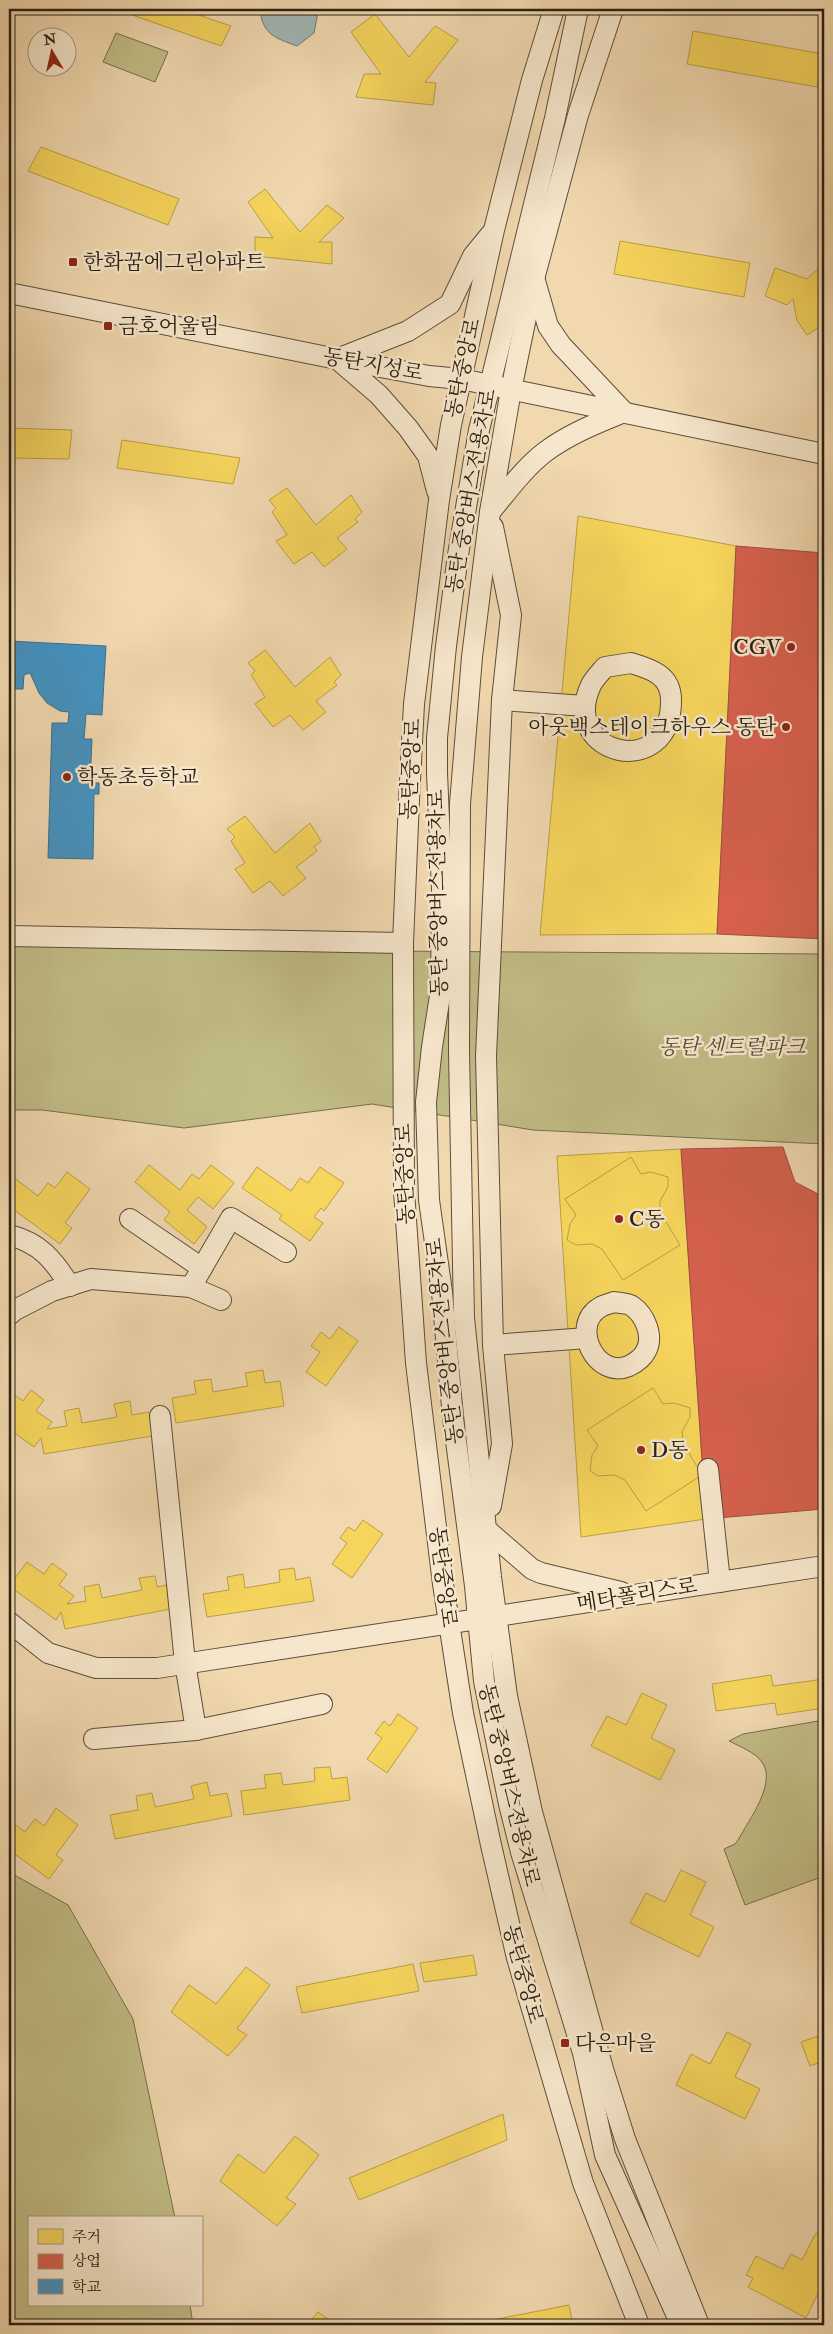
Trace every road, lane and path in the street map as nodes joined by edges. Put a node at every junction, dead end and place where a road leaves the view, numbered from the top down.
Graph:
1 (554, 9) edge
2 (567, 9) edge
3 (578, 9) edge
4 (613, 9) edge
5 (494, 230) junction
6 (534, 279) junction
7 (9, 294) edge
8 (337, 359) junction
9 (476, 382) junction
10 (511, 390) junction
11 (624, 412) junction
12 (824, 454) edge
13 (439, 500) junction
14 (490, 512) junction
15 (502, 700) junction
16 (585, 706) junction
17 (9, 936) edge
18 (403, 943) junction
19 (130, 1219) dead end
20 (9, 1235) edge
21 (286, 1252) dead end
22 (202, 1268) junction
23 (70, 1286) junction
24 (191, 1288) junction
25 (220, 1300) dead end
26 (9, 1315) edge
27 (587, 1338) junction
28 (494, 1345) junction
29 (160, 1416) dead end
30 (708, 1469) dead end
31 (487, 1530) junction
32 (824, 1566) edge
33 (720, 1582) junction
34 (633, 1595) junction
35 (472, 1620) junction
36 (9, 1622) edge
37 (185, 1663) junction
38 (322, 1704) dead end
39 (196, 1730) junction
40 (94, 1738) dead end
41 (639, 2325) edge
42 (667, 2325) edge
43 (681, 2325) edge
44 (699, 2325) edge

1 - 5 street, 동탄중앙로
2 - 9 street, 동탄 중앙버스전용차로
3 - 9 street, 동탄 중앙버스전용차로
4 - 6 street, 동탄중앙로
5 - 8 street
5 - 9 street, 동탄중앙로
6 - 10 street, 동탄중앙로
6 - 11 street
7 - 8 street, 동탄지성로
8 - 9 street, 동탄지성로
8 - 13 street
9 - 10 street, 동탄지성로
9 - 13 street, 동탄중앙로
9 - 35 street, 동탄 중앙버스전용차로
10 - 11 street, 동탄지성로
10 - 14 street, 동탄중앙로
11 - 12 street, 동탄지성로
11 - 14 street
13 - 18 street, 동탄중앙로
14 - 15 street, 동탄중앙로
14 - 31 street, 동탄중앙로
15 - 16 street
15 - 28 street, 동탄중앙로
16 - 16 street
17 - 18 street
18 - 35 street, 동탄중앙로
19 - 22 street
20 - 23 street
21 - 22 street
22 - 24 street
23 - 24 street
23 - 26 street
24 - 25 street
27 - 27 street
27 - 28 street
28 - 31 street, 동탄중앙로
29 - 37 street
30 - 33 street
31 - 34 street
31 - 35 street, 동탄중앙로
32 - 33 street, 메타폴리스로
33 - 34 street, 메타폴리스로
34 - 35 street, 메타폴리스로
35 - 37 street, 메타폴리스로
35 - 41 street, 동탄중앙로
35 - 42 street, 동탄 중앙버스전용차로
35 - 43 street, 동탄 중앙버스전용차로
35 - 44 street, 동탄중앙로
36 - 37 street, 메타폴리스로
37 - 39 street
38 - 39 street
39 - 40 street

